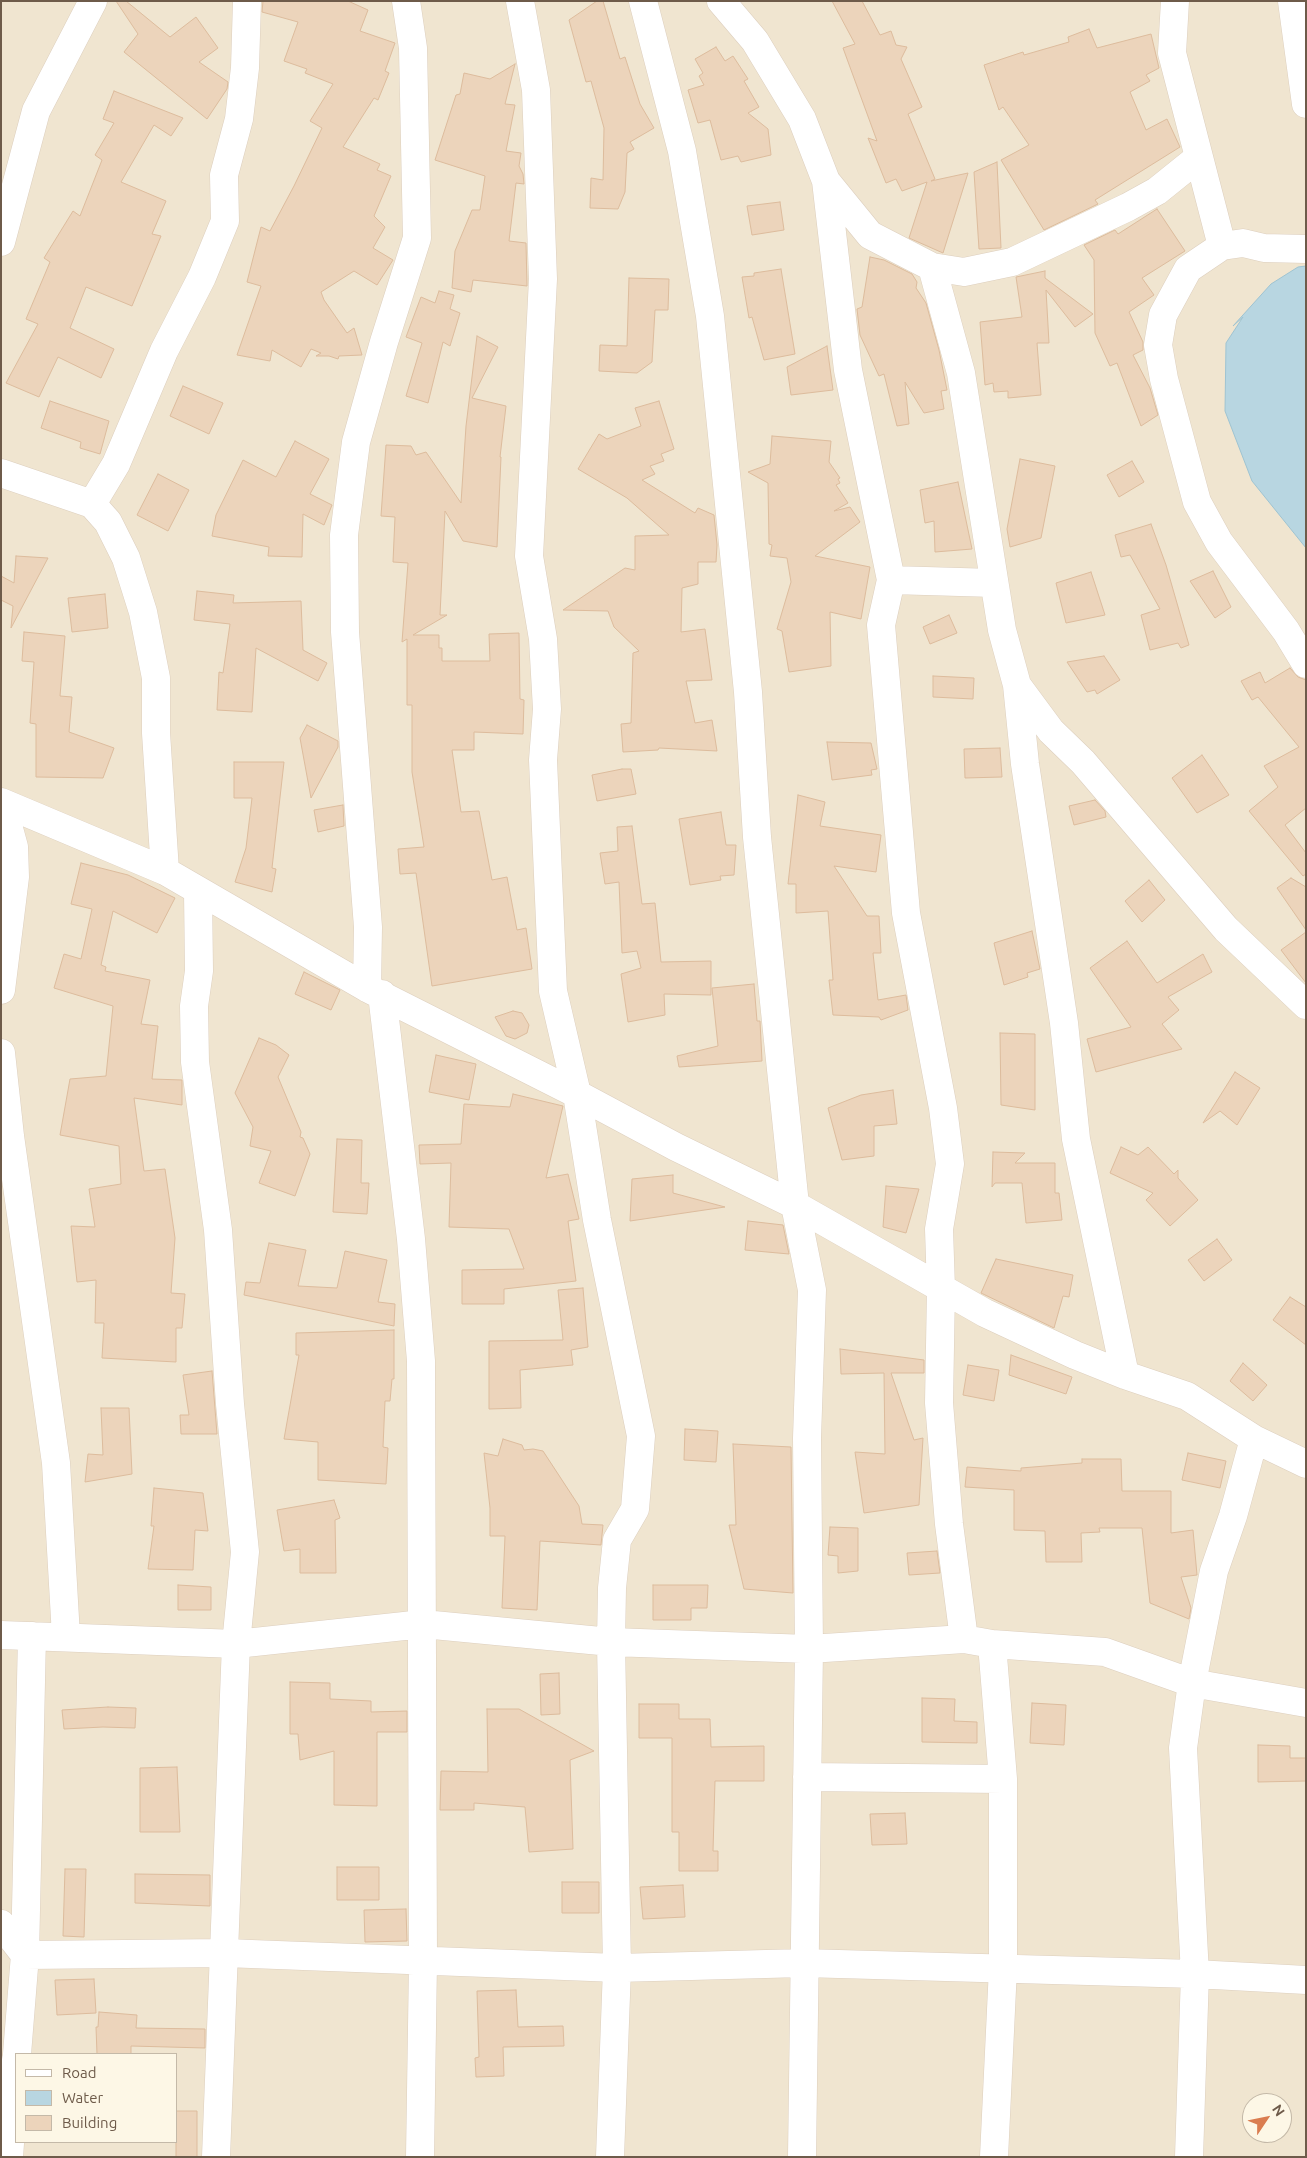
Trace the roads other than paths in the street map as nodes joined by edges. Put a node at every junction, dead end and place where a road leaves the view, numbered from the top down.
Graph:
1 (93, 1) edge
2 (247, 1) edge
3 (406, 1) edge
4 (520, 1) edge
5 (643, 1) edge
6 (721, 1) edge
7 (1175, 1) edge
8 (1292, 1) edge
9 (1306, 104) edge
10 (1198, 158) junction
11 (826, 181) junction
12 (1, 242) edge
13 (1222, 246) junction
14 (1306, 249) edge
15 (932, 267) junction
16 (1, 473) edge
17 (92, 504) junction
18 (891, 580) junction
19 (994, 583) junction
20 (1306, 664) edge
21 (1017, 685) junction
22 (1, 803) edge
23 (165, 871) junction
24 (198, 891) junction
25 (1, 990) edge
26 (375, 991) junction
27 (1306, 1005) edge
28 (1, 1053) edge
29 (577, 1094) junction
30 (795, 1205) junction
31 (941, 1289) junction
32 (1125, 1376) junction
33 (1254, 1439) junction
34 (1306, 1464) edge
35 (423, 1624) junction
36 (1, 1634) edge
37 (32, 1636) junction
38 (66, 1636) junction
39 (964, 1639) junction
40 (611, 1642) junction
41 (236, 1644) junction
42 (992, 1644) junction
43 (809, 1649) junction
44 (1192, 1683) junction
45 (1306, 1703) edge
46 (807, 1777) junction
47 (1003, 1779) junction
48 (1, 1924) edge
49 (225, 1953) junction
50 (24, 1955) junction
51 (423, 1962) junction
52 (803, 1963) junction
53 (617, 1968) junction
54 (1003, 1968) junction
55 (1195, 1974) junction
56 (1306, 1980) edge
57 (17, 2053) edge
58 (15, 2074) edge
59 (9, 2157) edge
60 (216, 2157) edge
61 (420, 2157) edge
62 (610, 2157) edge
63 (802, 2157) edge
64 (994, 2157) edge
65 (1189, 2157) edge

1 - 12 street
2 - 17 street
3 - 26 street
4 - 29 street
5 - 30 street
6 - 11 street
7 - 10 street
8 - 9 street
10 - 13 street
10 - 15 street
11 - 15 street
11 - 18 street
13 - 14 street
13 - 20 street
15 - 19 street
16 - 17 street
17 - 23 street
18 - 19 street
18 - 31 street
19 - 21 street
21 - 27 street
21 - 32 street
22 - 23 street
22 - 25 street
23 - 24 street
24 - 26 street
24 - 41 street
26 - 29 street
26 - 35 street
28 - 38 street
29 - 30 street
29 - 40 street
30 - 31 street
30 - 43 street
31 - 32 street
31 - 39 street
32 - 33 street
33 - 34 street
33 - 44 street
35 - 40 street
35 - 41 street
35 - 51 street
36 - 37 street
37 - 38 street
37 - 50 street
38 - 41 street
39 - 42 street
39 - 43 street
40 - 43 street
40 - 53 street
41 - 49 street
42 - 44 street
42 - 47 street
43 - 46 street
44 - 45 street
44 - 55 street
46 - 47 street
46 - 52 street
47 - 54 street
48 - 50 street
49 - 50 street
49 - 51 street
49 - 60 street
50 - 57 street
51 - 53 street
51 - 61 street
52 - 53 street
52 - 54 street
52 - 63 street
53 - 62 street
54 - 55 street
54 - 64 street
55 - 56 street
55 - 65 street
58 - 59 street

